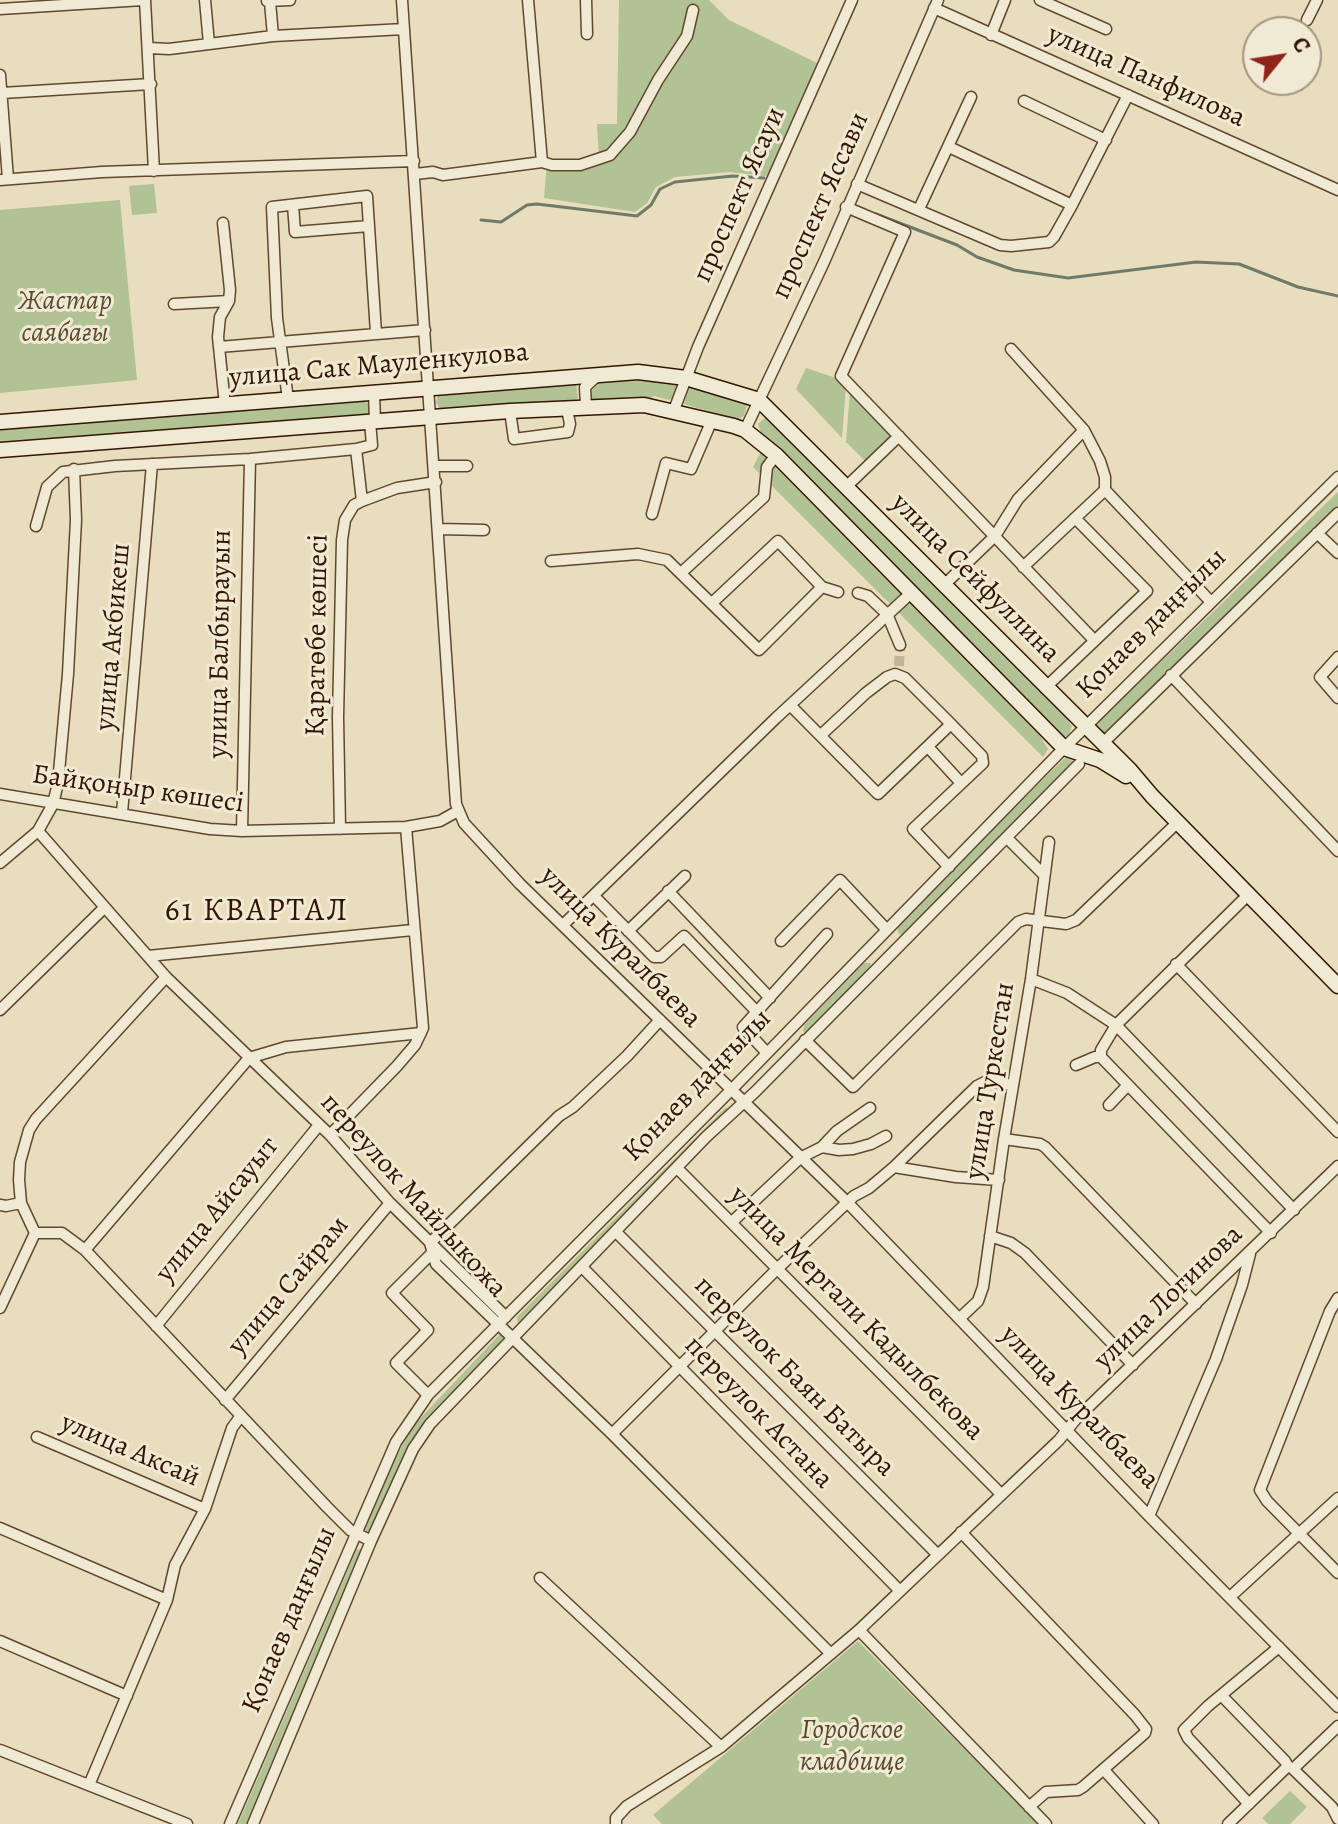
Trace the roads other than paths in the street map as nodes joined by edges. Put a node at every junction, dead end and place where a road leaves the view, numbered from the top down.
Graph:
1 (144, 0) edge
2 (205, 0) edge
3 (290, 0) edge
4 (402, 0) edge
5 (528, 0) edge
6 (586, 0) edge
7 (852, 0) edge
8 (1005, 0) edge
9 (1040, 0) edge
10 (267, 1) edge
11 (936, 4) edge
12 (0, 9) edge
13 (693, 10) dead end
14 (404, 29) junction
15 (1106, 29) dead end
16 (587, 34) dead end
17 (991, 35) junction
18 (273, 36) junction
19 (209, 44) junction
20 (149, 48) junction
21 (0, 75) edge
22 (151, 84) junction
23 (2, 93) junction
24 (1128, 95) junction
25 (971, 97) dead end
26 (1024, 101) dead end
27 (1106, 140) junction
28 (949, 147) junction
29 (414, 161) junction
30 (542, 162) junction
31 (154, 171) junction
32 (415, 174) junction
33 (4, 180) edge
34 (857, 184) junction
35 (1338, 190) edge
36 (293, 205) junction
37 (1072, 205) junction
38 (846, 207) junction
39 (919, 209) junction
40 (223, 223) dead end
41 (369, 226) junction
42 (229, 301) junction
43 (174, 304) dead end
44 (425, 330) junction
45 (376, 333) junction
46 (280, 341) junction
47 (219, 347) junction
48 (1011, 349) dead end
49 (599, 375) junction
50 (686, 378) junction
51 (429, 387) junction
52 (374, 393) junction
53 (288, 399) junction
54 (759, 400) junction
55 (225, 405) junction
56 (586, 407) junction
57 (567, 409) junction
58 (674, 410) junction
59 (510, 411) junction
60 (431, 418) junction
61 (712, 420) junction
62 (0, 422) edge
63 (373, 422) junction
64 (745, 430) junction
65 (1084, 430) junction
66 (899, 436) junction
67 (356, 449) junction
68 (0, 450) edge
69 (776, 455) junction
70 (250, 459) junction
71 (152, 464) junction
72 (435, 466) junction
73 (467, 466) dead end
74 (74, 469) junction
75 (1338, 477) edge
76 (436, 482) junction
77 (847, 486) junction
78 (1105, 490) junction
79 (362, 501) junction
80 (1338, 513) edge
81 (652, 514) dead end
82 (1075, 518) junction
83 (36, 526) dead end
84 (439, 529) junction
85 (484, 530) dead end
86 (1317, 533) junction
87 (995, 536) junction
88 (1338, 553) edge
89 (551, 561) dead end
90 (1023, 567) junction
91 (682, 572) junction
92 (944, 585) junction
93 (822, 587) junction
94 (838, 592) dead end
95 (858, 593) dead end
96 (911, 593) junction
97 (1211, 602) junction
98 (712, 603) junction
99 (887, 614) junction
100 (1094, 640) junction
101 (900, 645) tunnel mouth
102 (1338, 657) edge
103 (1171, 675) junction
104 (1045, 688) junction
105 (1338, 698) edge
106 (790, 705) junction
107 (951, 724) junction
108 (1085, 727) junction
109 (821, 735) junction
110 (1103, 743) junction
111 (928, 747) junction
112 (1064, 748) junction
113 (1083, 760) junction
114 (961, 783) junction
115 (0, 794) edge
116 (1152, 796) junction
117 (53, 804) junction
118 (458, 811) junction
119 (122, 813) junction
120 (1178, 822) junction
121 (406, 827) junction
122 (340, 829) junction
123 (38, 831) junction
124 (242, 831) junction
125 (1007, 838) junction
126 (1049, 842) dead end
127 (1338, 851) edge
128 (0, 863) edge
129 (949, 867) junction
130 (1044, 875) junction
131 (685, 876) dead end
132 (668, 891) junction
133 (1248, 895) junction
134 (594, 896) junction
135 (104, 908) junction
136 (1039, 920) junction
137 (564, 924) junction
138 (413, 930) junction
139 (887, 930) junction
140 (628, 931) junction
141 (827, 934) dead end
142 (781, 941) dead end
143 (148, 956) junction
144 (1176, 964) junction
145 (166, 977) junction
146 (1031, 979) junction
147 (1338, 986) edge
148 (770, 998) junction
149 (0, 1010) edge
150 (757, 1012) junction
151 (660, 1020) junction
152 (1116, 1025) junction
153 (421, 1033) junction
154 (805, 1040) junction
155 (767, 1053) junction
156 (1101, 1057) junction
157 (249, 1058) junction
158 (1076, 1065) dead end
159 (1013, 1085) junction
160 (1128, 1085) junction
161 (729, 1090) junction
162 (743, 1103) junction
163 (1109, 1105) dead end
164 (870, 1108) dead end
165 (319, 1125) junction
166 (1338, 1132) edge
167 (330, 1135) junction
168 (886, 1136) dead end
169 (1004, 1139) junction
170 (822, 1147) junction
171 (800, 1158) junction
172 (894, 1167) junction
173 (677, 1168) junction
174 (1336, 1170) edge
175 (999, 1180) junction
176 (847, 1202) junction
177 (21, 1203) junction
178 (390, 1203) junction
179 (0, 1205) edge
180 (1294, 1210) junction
181 (732, 1222) junction
182 (616, 1232) junction
183 (35, 1233) junction
184 (1271, 1233) junction
185 (990, 1236) junction
186 (431, 1248) junction
187 (85, 1250) junction
188 (1251, 1253) junction
189 (582, 1267) junction
190 (778, 1268) junction
191 (1338, 1298) edge
192 (1196, 1304) junction
193 (0, 1308) edge
194 (960, 1318) junction
195 (502, 1320) junction
196 (156, 1326) junction
197 (714, 1330) junction
198 (513, 1338) junction
199 (1133, 1365) junction
200 (680, 1366) junction
201 (428, 1395) junction
202 (225, 1400) junction
203 (240, 1417) junction
204 (1068, 1432) junction
205 (612, 1434) junction
206 (37, 1437) dead end
207 (1001, 1494) junction
208 (1338, 1498) edge
209 (205, 1509) junction
210 (1149, 1516) junction
211 (0, 1528) edge
212 (961, 1532) junction
213 (1299, 1533) junction
214 (355, 1534) junction
215 (371, 1541) junction
216 (938, 1555) junction
217 (1338, 1573) edge
218 (540, 1578) dead end
219 (900, 1591) junction
220 (1230, 1597) junction
221 (167, 1600) junction
222 (859, 1630) junction
223 (0, 1641) edge
224 (1279, 1647) junction
225 (830, 1653) junction
226 (127, 1696) junction
227 (1222, 1696) junction
228 (1338, 1707) edge
229 (1338, 1726) edge
230 (721, 1747) junction
231 (0, 1750) edge
232 (1104, 1770) junction
233 (89, 1785) junction
234 (1249, 1804) junction
235 (1029, 1807) junction
236 (1338, 1819) edge
237 (187, 1824) edge
238 (230, 1824) edge
239 (253, 1824) edge
240 (616, 1824) edge
241 (1046, 1824) edge
242 (1153, 1824) edge
243 (1228, 1824) edge

1 - 12 street
1 - 20 street
2 - 19 street
3 - 10 street
4 - 14 street
5 - 30 street
6 - 16 street
7 - 50 street, проспект Ясауи
8 - 17 street
9 - 15 street
10 - 18 street
11 - 17 street, улица Панфилова
11 - 34 street, проспект Яссави
13 - 30 street
14 - 18 street
14 - 29 street
17 - 24 street, улица Панфилова
18 - 19 street
19 - 20 street
20 - 22 street
21 - 23 street
22 - 23 street
22 - 31 street
23 - 33 street
24 - 27 street
24 - 35 street, улица Панфилова
25 - 28 street
26 - 27 street
27 - 37 street
28 - 37 street
28 - 39 street
29 - 31 street
29 - 32 street
30 - 32 street
31 - 33 street
32 - 44 street
34 - 38 street, проспект Яссави
34 - 39 street
36 - 41 street
36 - 41 street
36 - 46 street
37 - 39 street
38 - 54 street, проспект Яссави
38 - 66 street
40 - 42 street
41 - 45 street
42 - 43 street
42 - 47 street
44 - 45 street
44 - 51 street
45 - 46 street
46 - 47 street
46 - 53 street
47 - 55 street
48 - 65 street
49 - 50 main road, улица Сак Мауленкулова
49 - 51 main road, улица Сак Мауленкулова
49 - 56 street
50 - 54 main road, улица Сак Мауленкулова
50 - 58 street, проспект Ясауи
51 - 52 main road, улица Сак Мауленкулова
51 - 60 street
52 - 53 main road, улица Сак Мауленкулова
52 - 63 street
53 - 55 main road, улица Сак Мауленкулова
54 - 64 street, проспект Яссави
54 - 77 main road, улица Сейфуллина
55 - 62 main road, улица Сак Мауленкулова
56 - 57 main road, улица Сак Мауленкулова
56 - 58 main road, улица Сак Мауленкулова
57 - 59 main road, улица Сак Мауленкулова
57 - 59 street
58 - 61 main road, улица Сак Мауленкулова
59 - 60 main road, улица Сак Мауленкулова
60 - 63 main road, улица Сак Мауленкулова
60 - 72 street
61 - 64 main road, улица Сак Мауленкулова
61 - 81 street
63 - 67 street
63 - 68 main road, улица Сак Мауленкулова
64 - 69 main road, улица Сейфуллина
65 - 78 street
65 - 87 street
66 - 77 street
66 - 87 street
67 - 70 street
67 - 79 street, Қаратөбе көшесі
69 - 91 street
69 - 96 main road, улица Сейфуллина
70 - 71 street
70 - 124 street, улица Балбырауын
71 - 74 street
71 - 119 street, улица Акбикеш
72 - 73 street
72 - 76 street
74 - 83 street
74 - 117 street
75 - 97 street, Қонаев даңғылы
76 - 79 street
76 - 84 street
77 - 92 main road, улица Сейфуллина
78 - 82 street
78 - 97 street
79 - 122 street, Қаратөбе көшесі
80 - 86 street, Қонаев даңғылы
82 - 90 street
82 - 100 street
84 - 85 street
84 - 118 street
86 - 88 street
86 - 103 street, Қонаев даңғылы
87 - 90 street
87 - 92 street
89 - 91 street
90 - 100 street
91 - 98 street
92 - 104 main road, улица Сейфуллина
93 - 94 street
93 - 98 street
93 - 98 street
95 - 99 street
96 - 99 street
96 - 112 main road, улица Сейфуллина
97 - 108 street, Қонаев даңғылы
99 - 101 street
99 - 106 street
100 - 104 street
102 - 105 street
103 - 110 street, Қонаев даңғылы
103 - 127 street
104 - 108 main road, улица Сейфуллина
106 - 109 street
106 - 134 street
107 - 109 street
107 - 111 street
107 - 114 street
108 - 110 main road, улица Сейфуллина
108 - 112 street, Қонаев даңғылы
109 - 111 street
110 - 113 main road, Қонаев даңғылы
110 - 116 main road, улица Сейфуллина
111 - 114 street
112 - 113 main road, улица Сейфуллина
112 - 129 street, Қонаев даңғылы
113 - 116 main road, улица Сейфуллина
113 - 125 street, Қонаев даңғылы
114 - 129 street
115 - 117 street, Байқоңыр көшесі
116 - 120 main road, улица Сейфуллина
117 - 119 street, Байқоңыр көшесі
117 - 123 street
118 - 121 street, Байқоңыр көшесі
118 - 137 street, улица Куралбаева
119 - 124 street, Байқоңыр көшесі
120 - 133 main road, улица Сейфуллина
120 - 136 street
121 - 122 street, Байқоңыр көшесі
121 - 138 street
122 - 124 street, Байқоңыр көшесі
123 - 128 street
123 - 135 street, переулок Майлыкожа
125 - 130 street
125 - 154 street, Қонаев даңғылы
126 - 130 street, улица Туркестан
129 - 139 street, Қонаев даңғылы
130 - 136 street, улица Туркестан
131 - 132 street
132 - 140 street
132 - 148 street
133 - 144 street
133 - 147 main road, улица Сейфуллина
134 - 137 street
134 - 140 street
135 - 143 street, переулок Майлыкожа
135 - 149 street
136 - 146 street, улица Туркестан
136 - 154 street
137 - 151 street, улица Куралбаева
138 - 143 street
138 - 153 street
139 - 142 street
139 - 155 street, Қонаев даңғылы
140 - 150 street
141 - 148 street
143 - 145 street, переулок Майлыкожа
144 - 152 street
144 - 166 street
145 - 157 street, переулок Майлыкожа
145 - 177 street
146 - 152 street
146 - 159 street, улица Туркестан
148 - 150 street
150 - 155 street
151 - 161 street, улица Куралбаева
151 - 186 street
152 - 156 street
152 - 180 street
153 - 157 street
153 - 167 street
154 - 162 street, Қонаев даңғылы
155 - 161 street, Қонаев даңғылы
156 - 158 street
156 - 160 street
157 - 165 street, переулок Майлыкожа
157 - 187 street
159 - 169 street, улица Туркестан
159 - 172 street
160 - 163 street
160 - 184 street
161 - 162 street, улица Куралбаева
161 - 195 street, Қонаев даңғылы
162 - 171 street, улица Куралбаева
162 - 173 street, Қонаев даңғылы
164 - 170 street
165 - 167 street, переулок Майлыкожа
165 - 196 street, улица Айсауыт
167 - 178 street, переулок Майлыкожа
168 - 170 street
169 - 175 street, улица Туркестан
169 - 192 street
170 - 171 street
171 - 176 street, улица Куралбаева
171 - 181 street
172 - 175 street
172 - 176 street
173 - 181 street, улица Мергали Кадылбекова
173 - 182 street, Қонаев даңғылы
174 - 180 street, улица Логинова
175 - 185 street, улица Туркестан
176 - 190 street
176 - 194 street, улица Куралбаева
177 - 179 street
177 - 183 street
178 - 186 street, переулок Майлыкожа
178 - 202 street, улица Сайрам
180 - 184 street, улица Логинова
181 - 190 street, улица Мергали Кадылбекова
182 - 189 street, Қонаев даңғылы
182 - 197 street, переулок Баян Батыра
183 - 187 street
183 - 193 street
184 - 188 street, улица Логинова
185 - 194 street, улица Туркестан
185 - 199 street
186 - 195 street, переулок Майлыкожа
186 - 201 street
187 - 196 street
188 - 192 street, улица Логинова
188 - 210 street
189 - 198 street, Қонаев даңғылы
189 - 200 street, переулок Астана
190 - 197 street
190 - 207 street, улица Мергали Кадылбекова
191 - 213 street
192 - 199 street, улица Логинова
194 - 204 street, улица Куралбаева
195 - 198 street, переулок Майлыкожа
195 - 201 street, Қонаев даңғылы
196 - 202 street
197 - 200 street
197 - 216 street, переулок Баян Батыра
198 - 205 street, переулок Майлыкожа
198 - 215 street, Қонаев даңғылы
199 - 204 street, улица Логинова
200 - 205 street
200 - 219 street, переулок Астана
201 - 214 street, Қонаев даңғылы
202 - 203 street
203 - 209 street
203 - 214 street
204 - 207 street, улица Логинова
204 - 210 street, улица Куралбаева
205 - 225 street, переулок Майлыкожа
206 - 209 street, улица Аксай
207 - 212 street, улица Логинова
208 - 213 street
209 - 221 street
210 - 220 street, улица Куралбаева
211 - 221 street
212 - 216 street, улица Логинова
212 - 232 street
213 - 217 street
213 - 220 street
214 - 215 street
214 - 238 street, Қонаев даңғылы
215 - 239 street, Қонаев даңғылы
216 - 219 street, улица Логинова
218 - 230 street
219 - 222 street, улица Логинова
220 - 224 street, улица Куралбаева
221 - 226 street
222 - 225 street, улица Логинова
222 - 235 street
223 - 226 street
224 - 227 street
224 - 228 street, улица Куралбаева
225 - 230 street, улица Логинова
226 - 233 street
227 - 234 street
227 - 234 street
229 - 236 street
230 - 240 street, улица Логинова
231 - 233 street
232 - 235 street
232 - 242 street
233 - 237 street
234 - 243 street
235 - 241 street

